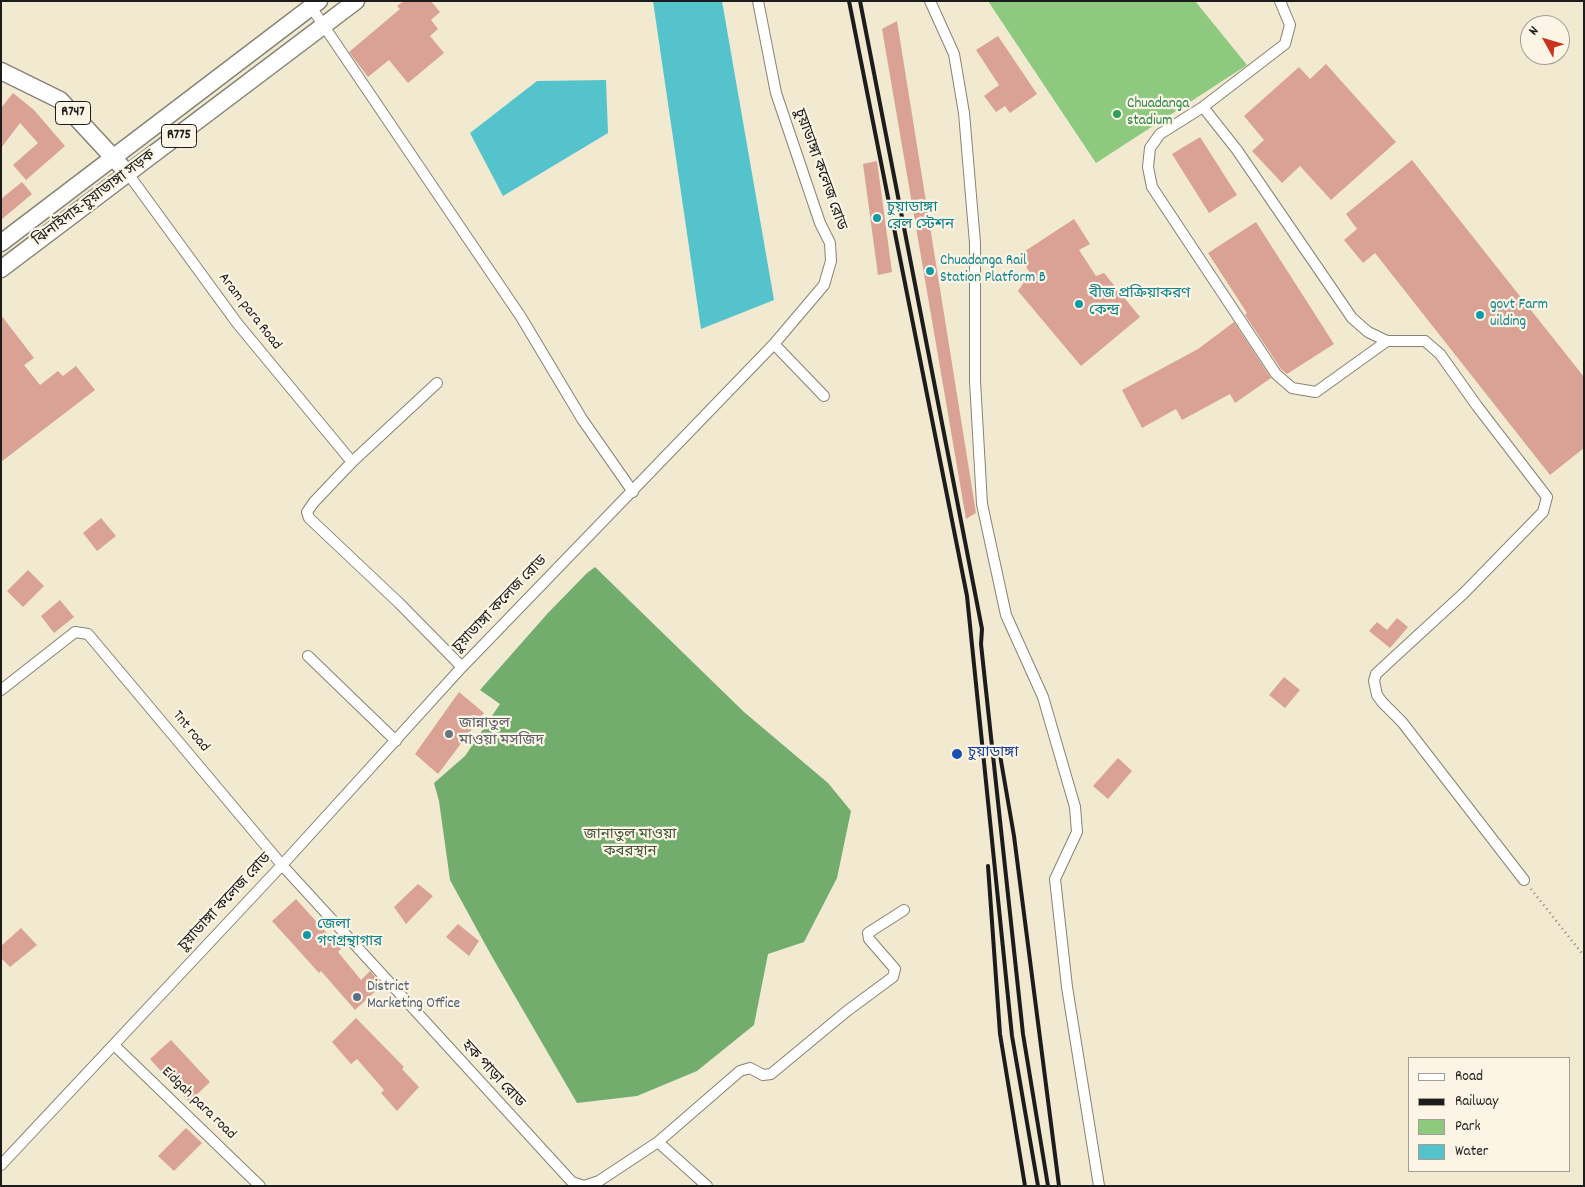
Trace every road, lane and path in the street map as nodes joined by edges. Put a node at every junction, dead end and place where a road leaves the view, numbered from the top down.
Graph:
1 (356, 1) edge
2 (758, 1) edge
3 (930, 1) edge
4 (1280, 1) edge
5 (315, 4) edge
6 (323, 27) junction
7 (1, 71) edge
8 (220, 74) junction
9 (234, 94) junction
10 (1203, 107) junction
11 (115, 157) junction
12 (129, 175) junction
13 (1, 243) edge
14 (1, 269) edge
15 (1388, 341) junction
16 (774, 344) junction
17 (437, 383) dead end
18 (824, 396) dead end
19 (352, 462) junction
20 (633, 492) junction
21 (308, 656) dead end
22 (462, 667) junction
23 (1, 690) edge
24 (396, 742) junction
25 (282, 865) junction
26 (1524, 880) joint
27 (904, 910) dead end
28 (1584, 956) edge
29 (114, 1045) junction
30 (658, 1142) junction
31 (1, 1165) edge
32 (260, 1186) edge
33 (707, 1186) edge
34 (1099, 1186) edge

1 - 6 main road, ঝিনাইদাহ-চুয়াডাঙ্গা সড়ক / R775
2 - 16 street, চুয়াডাঙ্গা কলেজ রোড
3 - 34 street
4 - 10 street
5 - 6 street
5 - 8 main road, ঝিনাইদাহ-চুয়াডাঙ্গা সড়ক / R775
6 - 9 main road, ঝিনাইদাহ-চুয়াডাঙ্গা সড়ক / R775
6 - 20 street
7 - 11 main road, R747
8 - 9 main road
8 - 11 main road, ঝিনাইদাহ-চুয়াডাঙ্গা সড়ক / R775
9 - 12 main road, ঝিনাইদাহ-চুয়াডাঙ্গা সড়ক / R775
10 - 15 street
10 - 15 street
11 - 12 main road, R747
11 - 13 main road, ঝিনাইদাহ-চুয়াডাঙ্গা সড়ক / R775
12 - 14 main road, ঝিনাইদাহ-চুয়াডাঙ্গা সড়ক / R775
12 - 19 street, Aram para Road
15 - 26 street
16 - 18 street
16 - 20 street, চুয়াডাঙ্গা কলেজ রোড
17 - 19 street
19 - 22 street
20 - 22 street, চুয়াডাঙ্গা কলেজ রোড
21 - 24 street
22 - 24 street, চুয়াডাঙ্গা কলেজ রোড
23 - 25 street, Tnt road
24 - 25 street, চুয়াডাঙ্গা কলেজ রোড
25 - 29 street, চুয়াডাঙ্গা কলেজ রোড
25 - 30 street, হক পাড়া রোড
26 - 28 path
27 - 30 street, হক পাড়া রোড
29 - 31 street, চুয়াডাঙ্গা কলেজ রোড
29 - 32 street, Eidgah para road
30 - 33 street

